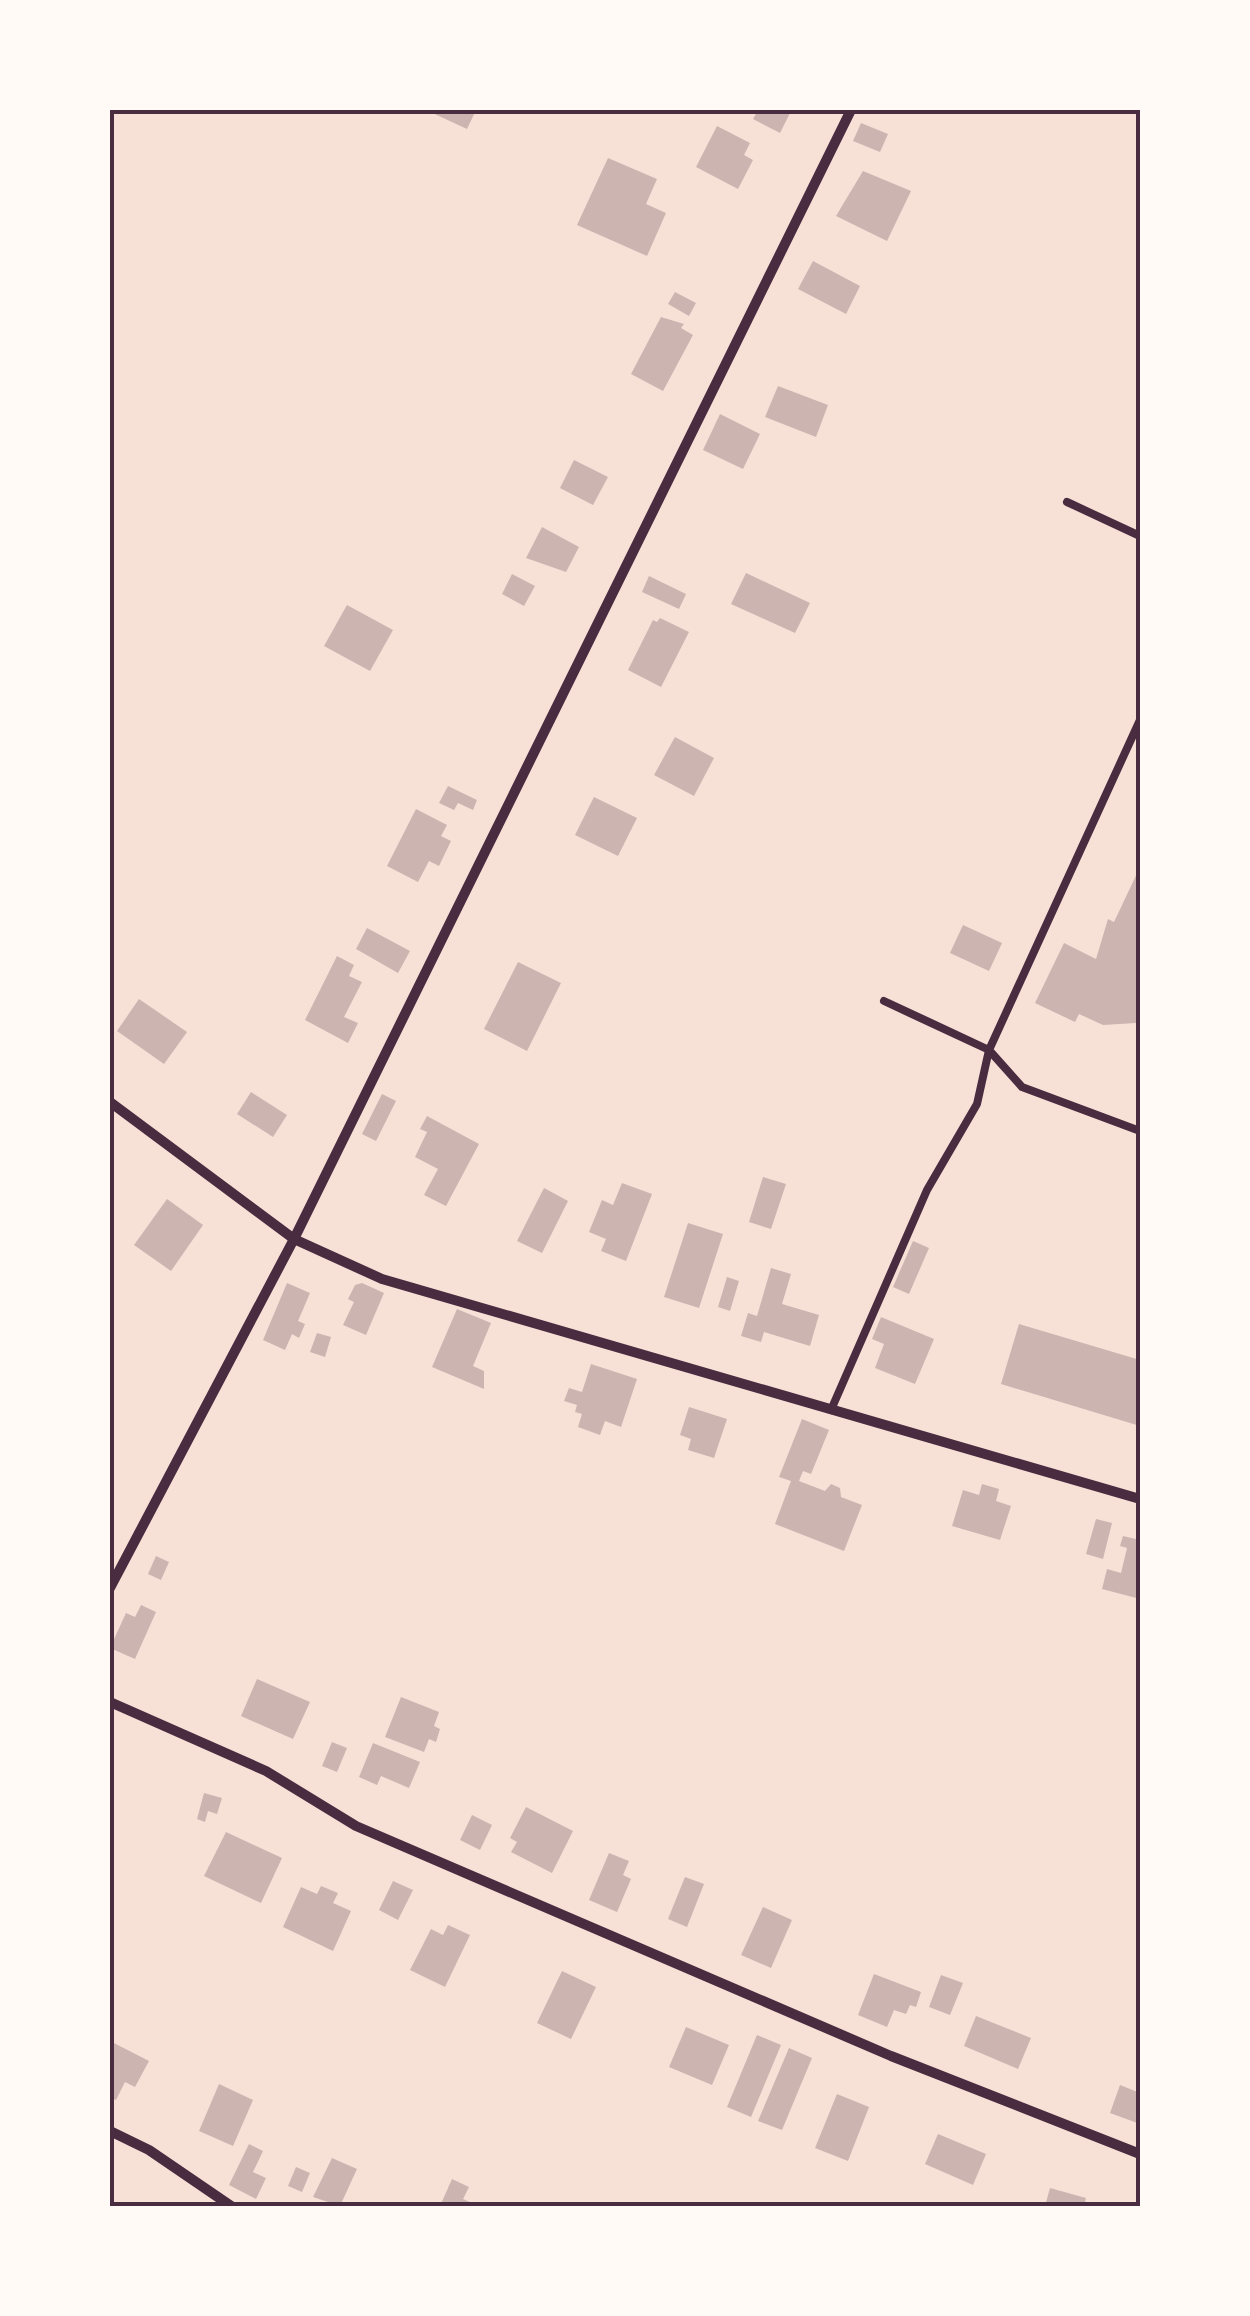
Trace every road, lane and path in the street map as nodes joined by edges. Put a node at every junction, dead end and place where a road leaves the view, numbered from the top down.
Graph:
1 (851, 110) edge
2 (1067, 502) dead end
3 (1140, 536) edge
4 (1140, 720) edge
5 (884, 1001) dead end
6 (989, 1050) junction
7 (110, 1102) edge
8 (1140, 1131) edge
9 (294, 1238) junction
10 (831, 1411) junction
11 (1140, 1500) edge
12 (110, 1588) edge
13 (110, 1702) edge
14 (110, 2130) edge
15 (1140, 2154) edge
16 (231, 2206) edge

1 - 9 street
2 - 3 lane
4 - 6 lane
5 - 6 lane
6 - 8 lane
6 - 10 lane
7 - 9 street
9 - 10 street
9 - 12 street
10 - 11 street
13 - 15 street
14 - 16 street

